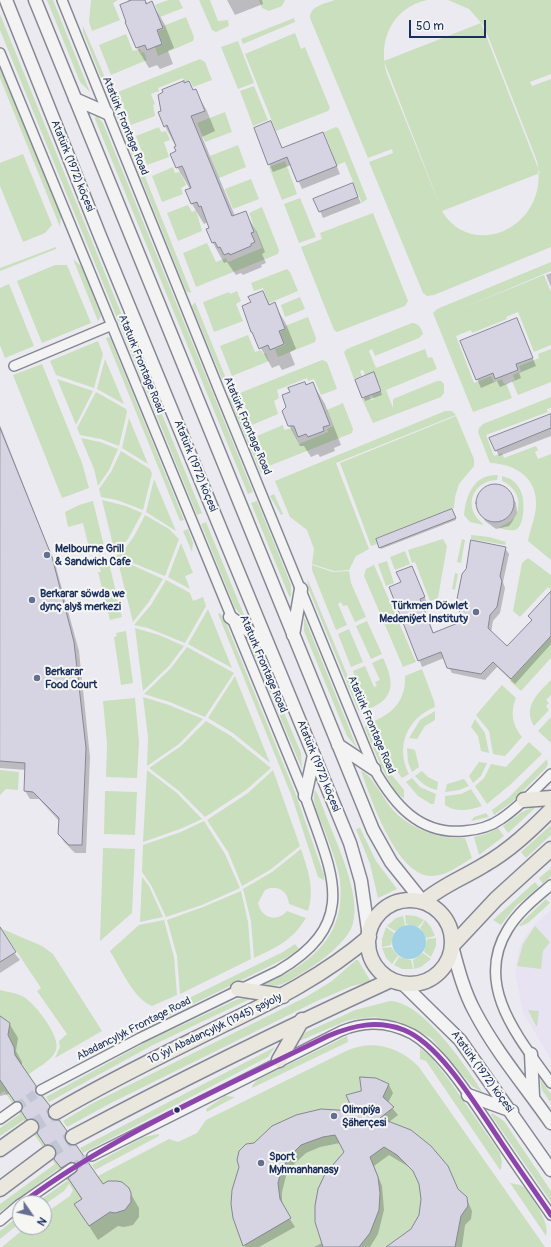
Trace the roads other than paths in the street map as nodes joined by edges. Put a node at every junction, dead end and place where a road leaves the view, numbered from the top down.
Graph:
1 (6, 0) edge
2 (34, 0) edge
3 (62, 0) edge
4 (0, 53) edge
5 (75, 99) junction
6 (107, 113) junction
7 (112, 325) junction
8 (14, 366) dead end
9 (301, 589) junction
10 (230, 617) junction
11 (293, 635) junction
12 (269, 645) junction
13 (338, 745) junction
14 (314, 755) junction
15 (374, 768) junction
16 (551, 774) edge
17 (305, 796) junction
18 (551, 798) edge
19 (524, 800) junction
20 (551, 810) edge
21 (551, 849) edge
22 (551, 885) edge
23 (423, 902) junction
24 (368, 937) junction
25 (452, 946) junction
26 (397, 982) junction
27 (238, 989) junction
28 (283, 996) junction
29 (302, 1020) junction
30 (531, 1054) junction
31 (279, 1060) junction
32 (551, 1083) edge
33 (41, 1090) tunnel mouth
34 (468, 1095) junction
35 (533, 1096) junction
36 (17, 1107) tunnel mouth
37 (512, 1111) junction
38 (56, 1112) tunnel mouth
39 (0, 1119) edge
40 (551, 1123) edge
41 (31, 1127) tunnel mouth
42 (73, 1137) tunnel mouth
43 (0, 1149) edge
44 (48, 1153) tunnel mouth
45 (92, 1156) tunnel mouth
46 (72, 1168) tunnel mouth
47 (551, 1170) edge
48 (0, 1189) edge
49 (34, 1195) edge
50 (12, 1211) edge
51 (551, 1215) edge
52 (0, 1221) edge

1 - 12 main road, Atatürk (1972) köçesi
2 - 5 main road
3 - 6 street, Atatürk Frontage Road
4 - 7 street, Ataturk Frontage Road
5 - 6 main road
5 - 11 main road
6 - 9 street, Atatürk Frontage Road
7 - 8 street
7 - 10 street, Ataturk Frontage Road
9 - 11 main road
9 - 15 street, Atatürk Frontage Road
10 - 12 main road
10 - 17 street, Ataturk Frontage Road
11 - 13 main road
12 - 14 main road, Atatürk (1972) köçesi
13 - 15 main road
13 - 23 main road
14 - 17 main road
14 - 24 main road, Atatürk (1972) köçesi
15 - 19 street, Atatürk Frontage Road
16 - 19 street
17 - 27 street, Ataturk Frontage Road
18 - 19 main road
20 - 23 main road
21 - 25 main road
22 - 30 street
23 - 24 main road
23 - 25 main road
24 - 26 main road
24 - 28 main road, 10 ýyl Abadançylyk (1945) şaýoly
25 - 26 main road
25 - 35 main road
26 - 29 main road
26 - 37 main road, Atatürk (1972) köçesi
27 - 28 main road
27 - 33 street, Abadancylyk Frontage Road
28 - 38 main road, 10 ýyl Abadançylyk (1945) şaýoly
29 - 31 main road
29 - 42 main road
30 - 32 street
30 - 35 main road
31 - 34 street
31 - 45 street
34 - 37 main road
34 - 51 street
35 - 40 main road
36 - 39 street
37 - 47 main road, Atatürk (1972) köçesi
41 - 43 main road
44 - 48 main road
46 - 49 street
50 - 52 street

